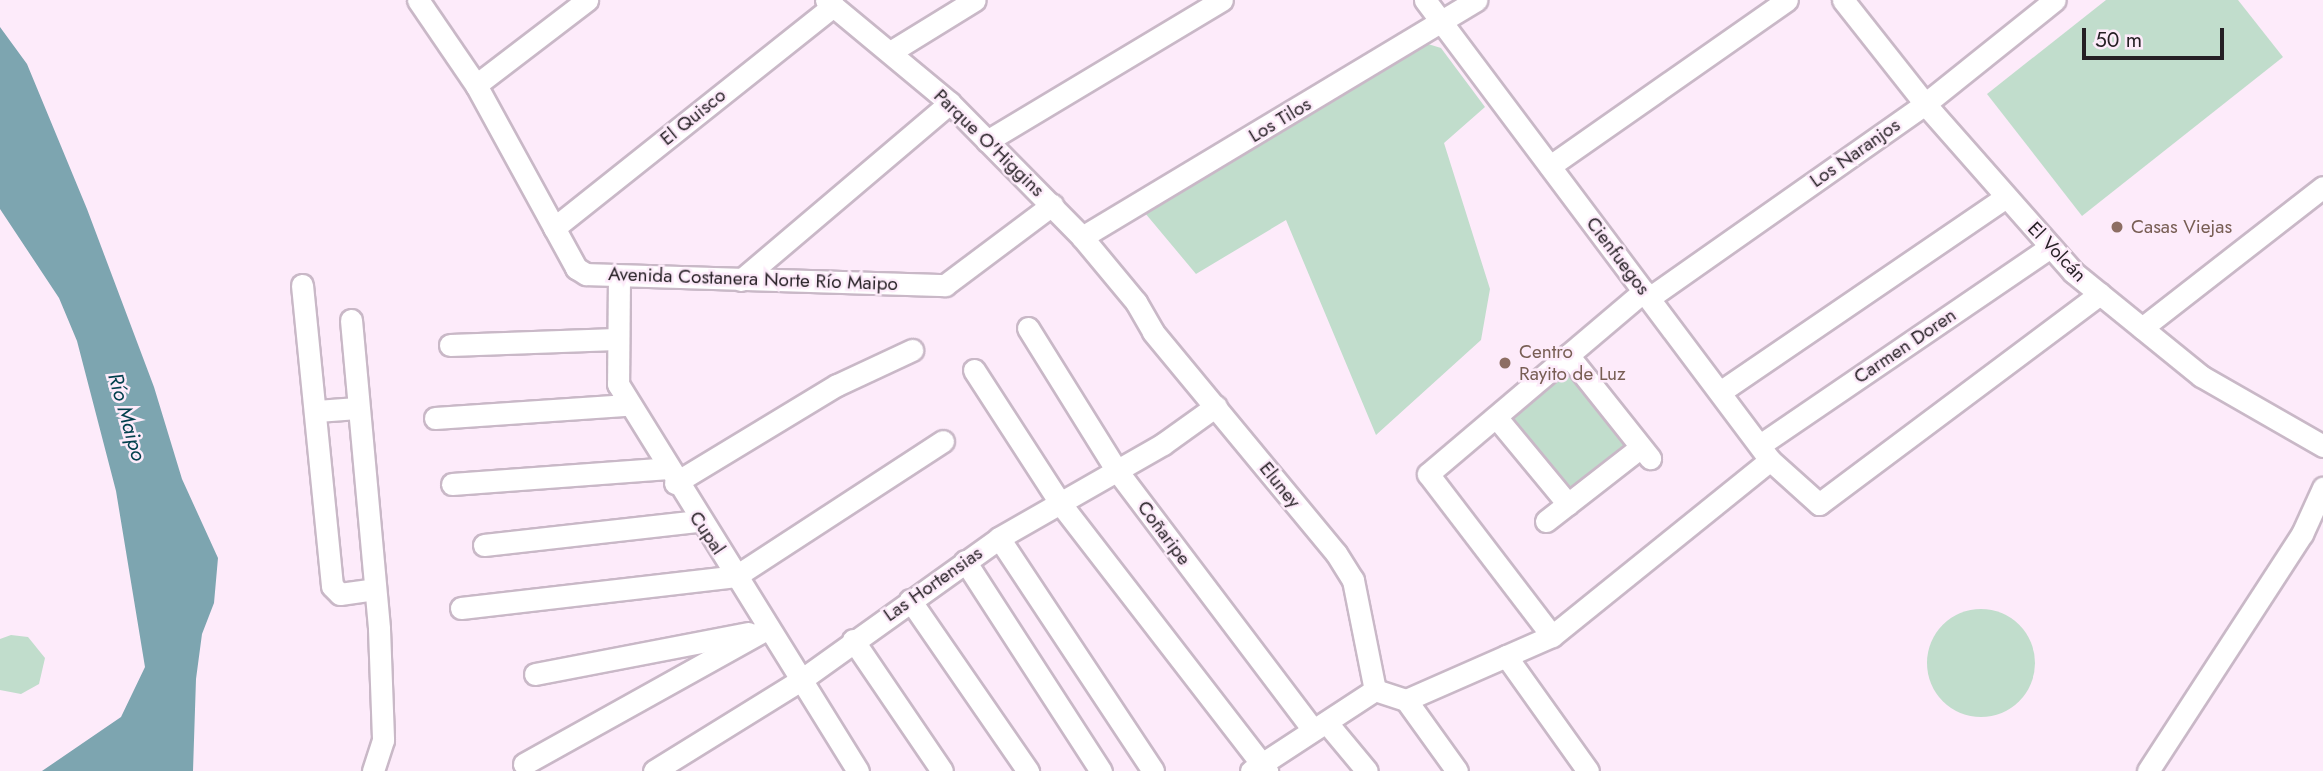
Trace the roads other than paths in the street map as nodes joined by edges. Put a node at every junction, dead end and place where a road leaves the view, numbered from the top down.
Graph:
1 (418, 0) edge
2 (587, 0) edge
3 (975, 0) edge
4 (1222, 0) edge
5 (1425, 0) edge
6 (1476, 0) edge
7 (1787, 0) edge
8 (1843, 0) edge
9 (2055, 0) edge
10 (830, 3) edge
11 (1443, 23) junction
12 (892, 51) junction
13 (476, 85) junction
14 (950, 103) junction
15 (1925, 104) junction
16 (988, 141) junction
17 (1550, 166) junction
18 (2323, 187) edge
19 (2006, 197) junction
20 (1052, 205) junction
21 (554, 228) junction
22 (1082, 237) junction
23 (2050, 247) junction
24 (619, 276) junction
25 (741, 280) junction
26 (302, 285) dead end
27 (1646, 294) junction
28 (2100, 294) junction
29 (1136, 302) joint
30 (351, 320) dead end
31 (1028, 328) dead end
32 (2141, 328) junction
33 (616, 339) junction
34 (450, 345) dead end
35 (912, 350) dead end
36 (1568, 355) junction
37 (974, 370) dead end
38 (1720, 392) junction
39 (628, 405) junction
40 (1216, 406) junction
41 (357, 408) junction
42 (317, 411) junction
43 (1496, 417) junction
44 (435, 418) dead end
45 (943, 441) dead end
46 (2323, 446) edge
47 (1765, 452) junction
48 (1115, 468) junction
49 (672, 475) junction
50 (452, 484) dead end
51 (2323, 488) edge
52 (1060, 503) junction
53 (1568, 504) junction
54 (699, 521) junction
55 (1546, 521) dead end
56 (999, 538) junction
57 (484, 545) dead end
58 (965, 561) junction
59 (736, 576) junction
60 (375, 589) junction
61 (910, 600) junction
62 (461, 608) dead end
63 (767, 629) junction
64 (1552, 636) junction
65 (853, 640) junction
66 (1506, 656) junction
67 (535, 674) dead end
68 (801, 680) junction
69 (1376, 690) junction
70 (1406, 700) junction
71 (1320, 726) junction
72 (383, 740) junction
73 (524, 764) dead end
74 (1260, 769) edge
75 (851, 770) edge
76 (373, 771) edge
77 (389, 771) edge
78 (654, 771) edge
79 (942, 771) edge
80 (1028, 771) edge
81 (1101, 771) edge
82 (1153, 771) edge
83 (1367, 771) edge
84 (1457, 771) edge
85 (1588, 771) edge
86 (2148, 771) edge

1 - 13 street, Avenida Costanera Norte Río Maipo
2 - 13 street
3 - 12 street
4 - 16 street
5 - 11 street, Cienfuegos
6 - 11 street, Los Tilos
7 - 17 street
8 - 15 street, El Volcán
9 - 15 street, Los Naranjos
10 - 12 street, Parque O'Higgins
10 - 21 street, El Quisco
11 - 17 street, Cienfuegos
11 - 22 street, Los Tilos
12 - 14 street, Parque O'Higgins
13 - 21 street, Avenida Costanera Norte Río Maipo
14 - 16 street, Parque O'Higgins
14 - 25 street
15 - 19 street, El Volcán
15 - 27 street, Los Naranjos
16 - 20 street, Parque O'Higgins
17 - 27 street, Cienfuegos
18 - 32 street
19 - 23 street, El Volcán
19 - 38 street
20 - 22 street, Parque O'Higgins
20 - 25 street, Avenida Costanera Norte Río Maipo
21 - 24 street, Avenida Costanera Norte Río Maipo
22 - 29 street, Parque O'Higgins
23 - 28 street, El Volcán
23 - 47 street, Carmen Doren
24 - 25 street, Avenida Costanera Norte Río Maipo
24 - 33 street, Cupal
26 - 42 street
27 - 36 street, Los Naranjos
27 - 38 street, Cienfuegos
28 - 32 street, El Volcán
28 - 47 street, Cienfuegos
29 - 40 street, Eluney
30 - 41 street
31 - 48 street, Coñaripe
32 - 46 street, El Volcán
33 - 34 street
33 - 39 street, Cupal
35 - 49 street
36 - 43 street, Los Naranjos
36 - 53 street
37 - 52 street
38 - 47 street, Cienfuegos
39 - 44 street
39 - 49 street, Cupal
40 - 48 street, Las Hortensias
40 - 69 street, Eluney
41 - 42 street
41 - 60 street
42 - 60 street
43 - 53 street
43 - 64 street, Los Naranjos
45 - 59 street
47 - 64 street, Carmen Doren
48 - 52 street, Las Hortensias
48 - 71 street, Coñaripe
49 - 50 street
49 - 54 street, Cupal
51 - 86 street
52 - 56 street, Las Hortensias
52 - 74 street
53 - 55 street
54 - 57 street
54 - 59 street, Cupal
56 - 58 street, Las Hortensias
56 - 82 street
58 - 61 street, Las Hortensias
58 - 81 street
59 - 62 street
59 - 63 street, Cupal
60 - 72 street
61 - 65 street, Las Hortensias
61 - 80 street
63 - 67 street
63 - 68 street, Cupal
63 - 73 street
64 - 66 street, Carmen Doren
65 - 68 street, Las Hortensias
65 - 79 street
66 - 70 street, Carmen Doren
66 - 85 street
68 - 75 street, Cupal
68 - 78 street, Las Hortensias
69 - 70 street
69 - 71 street
70 - 84 street
71 - 74 street
71 - 83 street, Coñaripe
72 - 76 street
72 - 77 street

